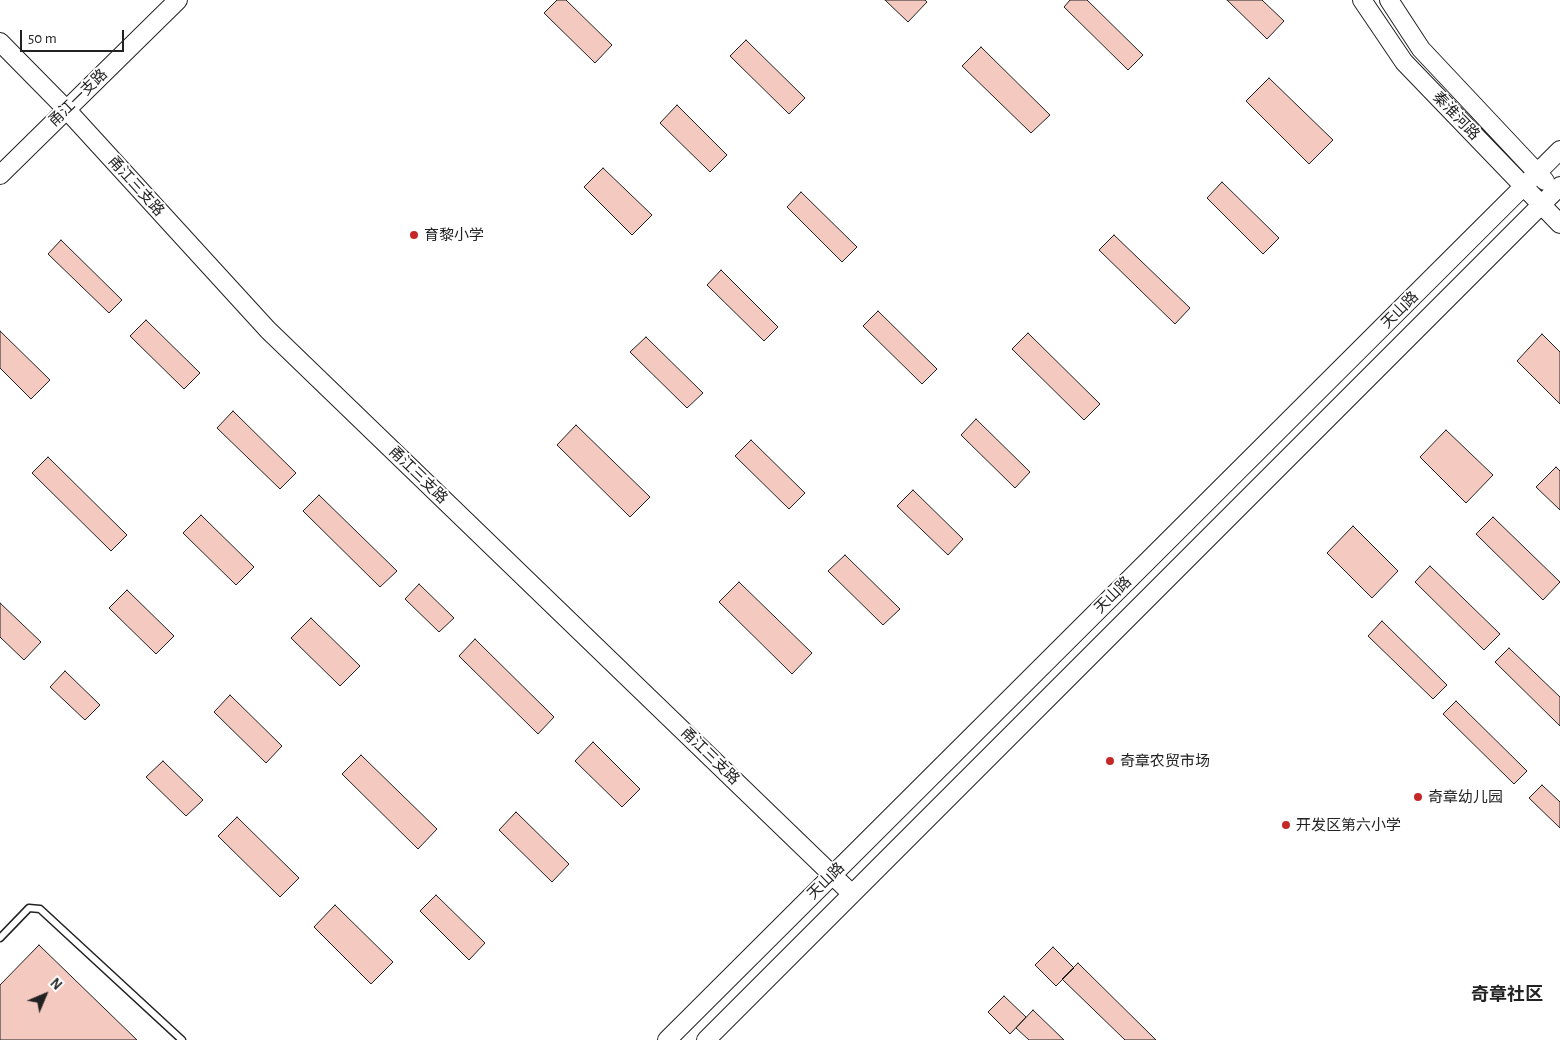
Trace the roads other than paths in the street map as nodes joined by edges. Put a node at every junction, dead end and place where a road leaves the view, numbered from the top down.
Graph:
1 (178, 0) edge
2 (1362, 0) edge
3 (1389, 0) edge
4 (0, 42) edge
5 (66, 109) junction
6 (1560, 150) edge
7 (1538, 174) junction
8 (0, 175) edge
9 (1524, 187) junction
10 (1558, 191) edge
11 (1540, 205) junction
12 (1560, 224) edge
13 (833, 875) junction
14 (852, 894) junction
15 (0, 938) edge
16 (675, 1037) edge
17 (182, 1040) edge
18 (706, 1040) edge

1 - 5 street, 甬江一支路
2 - 9 street, 秦淮河路
3 - 7 street, 秦淮河路
4 - 5 street, 甬江三支路
5 - 8 street, 甬江一支路
5 - 13 street, 甬江三支路
6 - 7 street, 天山路
7 - 9 street, 天山路
7 - 10 street, 秦淮河路
9 - 11 street, 秦淮河路
9 - 13 street, 天山路
10 - 11 street, 天山路
11 - 12 street, 秦淮河路
11 - 14 street, 天山路
13 - 14 street, 甬江三支路
13 - 16 street, 天山路
14 - 18 street, 天山路
15 - 17 lane

